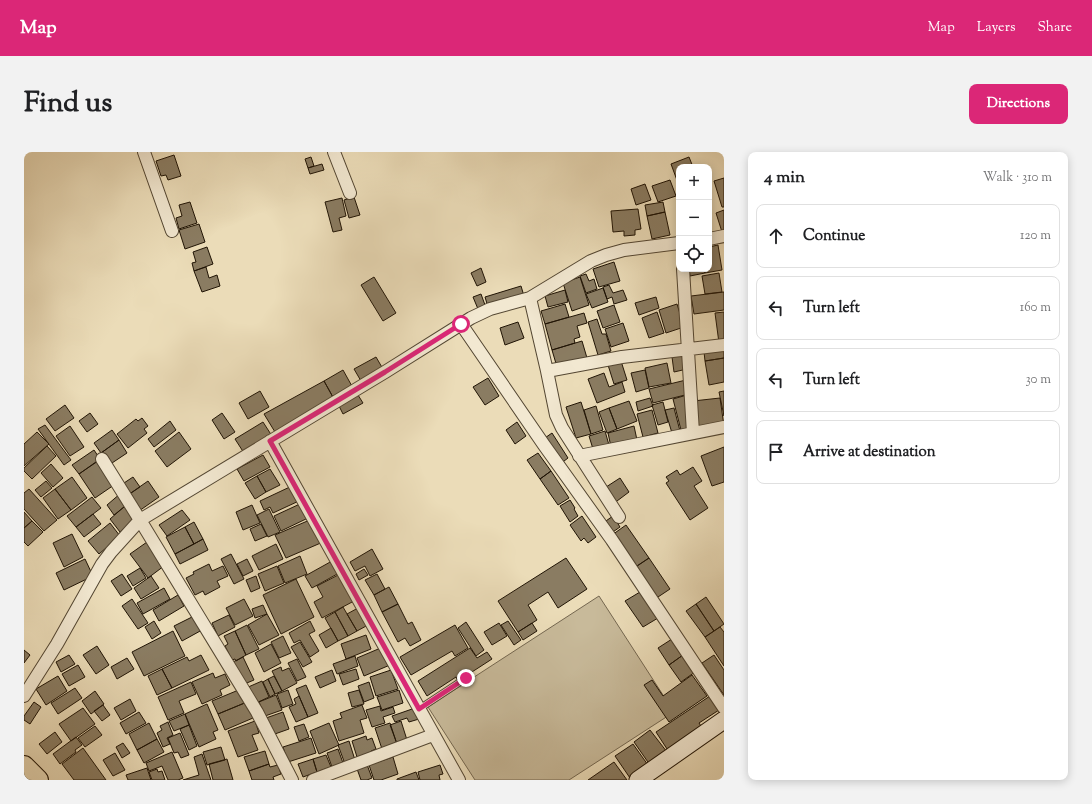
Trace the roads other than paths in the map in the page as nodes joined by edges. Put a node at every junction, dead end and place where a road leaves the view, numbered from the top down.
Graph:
1 (144, 152) edge
2 (334, 152) edge
3 (350, 193) dead end
4 (172, 231) dead end
5 (724, 236) edge
6 (712, 238) edge
7 (676, 243) edge
8 (683, 272) edge
9 (530, 298) junction
10 (461, 324) junction
11 (724, 345) edge
12 (688, 350) junction
13 (547, 371) junction
14 (724, 427) edge
15 (693, 433) junction
16 (270, 441) junction
17 (579, 456) junction
18 (102, 459) dead end
19 (619, 517) dead end
20 (140, 520) junction
21 (466, 678) dead end
22 (24, 696) edge
23 (724, 708) edge
24 (419, 709) junction
25 (724, 720) edge
26 (433, 735) junction
27 (24, 766) edge
28 (38, 780) edge
29 (292, 780) edge
30 (313, 780) edge
31 (459, 780) edge
32 (638, 780) edge

1 - 4 street
2 - 3 street
5 - 6 street
7 - 9 street
8 - 12 street
9 - 10 street
9 - 13 street
10 - 16 street
10 - 23 street
11 - 12 street
12 - 13 street
12 - 15 street
13 - 17 street
14 - 15 street
15 - 17 street
16 - 20 street
16 - 24 street
17 - 19 street
18 - 20 street
20 - 22 street
20 - 29 street
21 - 24 lane
24 - 26 street
25 - 32 main road
26 - 30 street
26 - 31 street
27 - 28 highway

